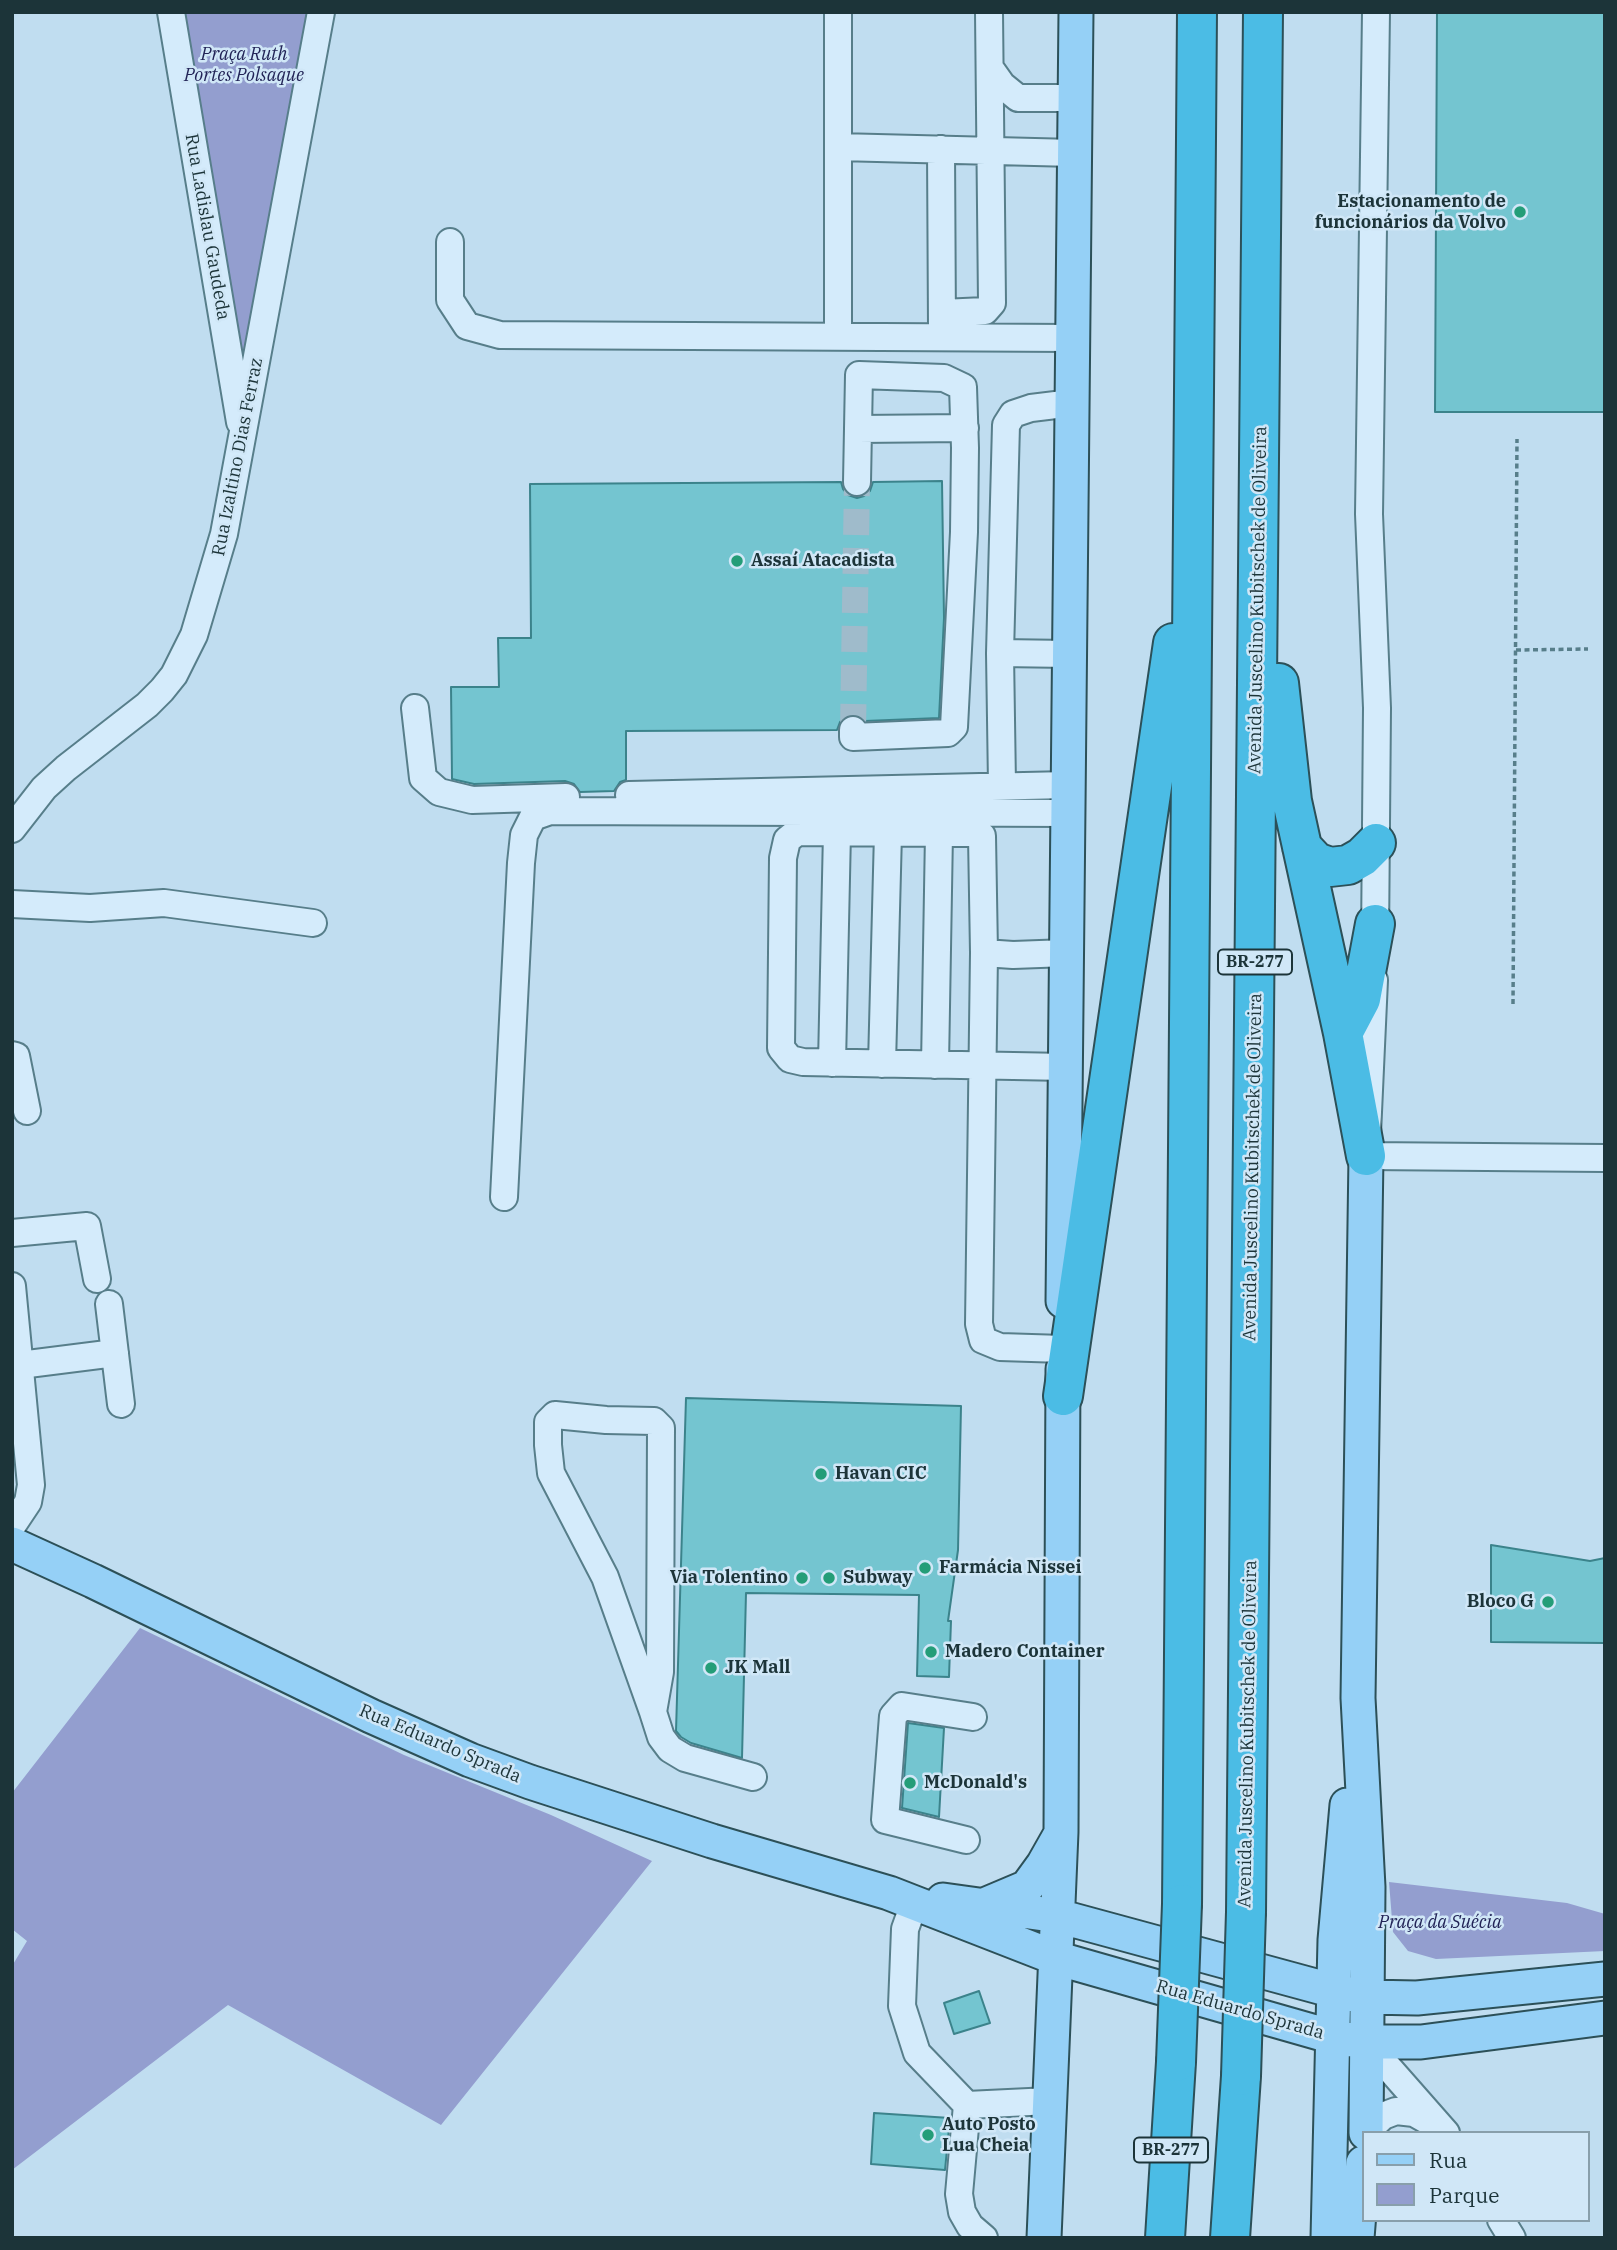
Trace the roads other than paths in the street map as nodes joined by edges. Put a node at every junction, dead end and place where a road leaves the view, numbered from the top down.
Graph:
1 (171, 12) edge
2 (321, 12) edge
3 (838, 12) edge
4 (989, 12) edge
5 (1076, 12) edge
6 (1197, 12) edge
7 (1376, 12) edge
8 (1263, 22) edge
9 (990, 68) junction
10 (1075, 98) junction
11 (838, 147) junction
12 (941, 149) junction
13 (990, 150) junction
14 (1074, 153) junction
15 (450, 242) dead end
16 (942, 325) junction
17 (838, 337) junction
18 (1072, 338) junction
19 (1072, 403) junction
20 (965, 428) junction
21 (858, 429) junction
22 (243, 441) junction
23 (857, 482) tunnel mouth
24 (1194, 499) junction
25 (1001, 530) junction
26 (964, 532) junction
27 (1000, 653) junction
28 (1070, 654) junction
29 (415, 708) dead end
30 (853, 734) dead end
31 (1002, 785) junction
32 (1068, 799) junction
33 (12, 829) edge
34 (836, 832) junction
35 (888, 833) junction
36 (939, 833) junction
37 (1376, 843) junction
38 (1302, 847) junction
39 (12, 904) edge
40 (313, 922) dead end
41 (1375, 924) junction
42 (984, 953) junction
43 (1067, 953) junction
44 (1343, 1033) junction
45 (12, 1055) edge
46 (832, 1063) junction
47 (882, 1064) junction
48 (935, 1065) junction
49 (983, 1065) junction
50 (1066, 1067) junction
51 (27, 1111) dead end
52 (1366, 1156) junction
53 (1605, 1158) edge
54 (504, 1197) dead end
55 (12, 1233) edge
56 (97, 1279) dead end
57 (12, 1286) edge
58 (109, 1304) dead end
59 (1063, 1349) junction
60 (115, 1353) junction
61 (17, 1363) edge
62 (1063, 1396) junction
63 (121, 1404) dead end
64 (12, 1526) edge
65 (12, 1544) edge
66 (1359, 1698) junction
67 (653, 1712) junction
68 (973, 1717) dead end
69 (752, 1777) dead end
70 (1061, 1832) junction
71 (966, 1840) dead end
72 (901, 1898) junction
73 (981, 1906) junction
74 (1058, 1916) junction
75 (1056, 1958) junction
76 (1605, 1979) edge
77 (1334, 1991) junction
78 (1366, 1997) junction
79 (1605, 2018) edge
80 (1333, 2036) junction
81 (1366, 2042) junction
82 (1050, 2101) junction
83 (967, 2105) junction
84 (1366, 2131) edge
85 (1368, 2131) edge
86 (1445, 2131) edge
87 (1362, 2176) edge
88 (1502, 2222) edge
89 (984, 2238) edge
90 (1044, 2238) edge
91 (1165, 2238) edge
92 (1230, 2238) edge
93 (1328, 2238) edge
94 (1357, 2238) edge
95 (1512, 2238) edge

1 - 22 street, Rua Ladislau Gaudeda
2 - 22 street, Rua Izaltino Dias Ferraz
3 - 11 street
4 - 9 street
5 - 10 main road
6 - 24 highway, BR-277
7 - 37 street
8 - 38 highway
8 - 92 highway, Avenida Juscelino Kubitschek de Oliveira / BR-277, bridge
9 - 10 street
9 - 13 street
10 - 14 main road
11 - 12 street
11 - 17 street
12 - 13 street
12 - 16 street
13 - 14 street
13 - 16 street
14 - 18 main road
15 - 17 street
16 - 17 street
16 - 18 street
18 - 19 main road
19 - 25 street
19 - 28 main road
20 - 21 street
20 - 21 street
20 - 26 street
21 - 23 street
22 - 33 street, Rua Izaltino Dias Ferraz
24 - 62 highway
24 - 91 highway, BR-277, bridge
25 - 26 street
25 - 27 street
26 - 30 street
27 - 28 street
27 - 31 street
28 - 32 main road
29 - 31 street
31 - 32 street
32 - 43 main road
32 - 54 street
34 - 35 street
34 - 46 street
34 - 46 street
35 - 36 street
35 - 47 street
36 - 42 street
36 - 48 street
37 - 38 highway
37 - 41 street
38 - 44 highway
39 - 40 street
41 - 44 highway
41 - 52 street
42 - 43 street
42 - 49 street
43 - 50 main road
44 - 52 highway
45 - 51 street
46 - 47 street
47 - 48 street
48 - 49 street
49 - 50 street
49 - 59 street
50 - 59 main road
52 - 53 street
52 - 66 main road
55 - 56 street
57 - 61 street
58 - 60 street
59 - 62 main road
60 - 61 street
60 - 63 street
61 - 64 street
62 - 70 main road
65 - 72 main road, Rua Eduardo Sprada
66 - 77 main road
66 - 78 main road
67 - 67 street
67 - 69 street
68 - 71 street
70 - 73 main road
70 - 74 main road
72 - 73 main road, Rua Eduardo Sprada
72 - 75 main road, Rua Eduardo Sprada
72 - 83 street
73 - 74 main road, Rua Eduardo Sprada
74 - 75 main road
74 - 77 main road, Rua Eduardo Sprada
75 - 80 main road, Rua Eduardo Sprada
75 - 82 main road
76 - 78 main road, Rua Eduardo Sprada
77 - 78 main road, Rua Eduardo Sprada
77 - 80 main road
78 - 81 main road
79 - 81 main road, Rua Eduardo Sprada
80 - 81 main road, Rua Eduardo Sprada
80 - 93 main road
81 - 84 main road
81 - 86 street
82 - 83 street
82 - 90 main road
83 - 89 street
85 - 86 street
87 - 94 main road
88 - 95 street

